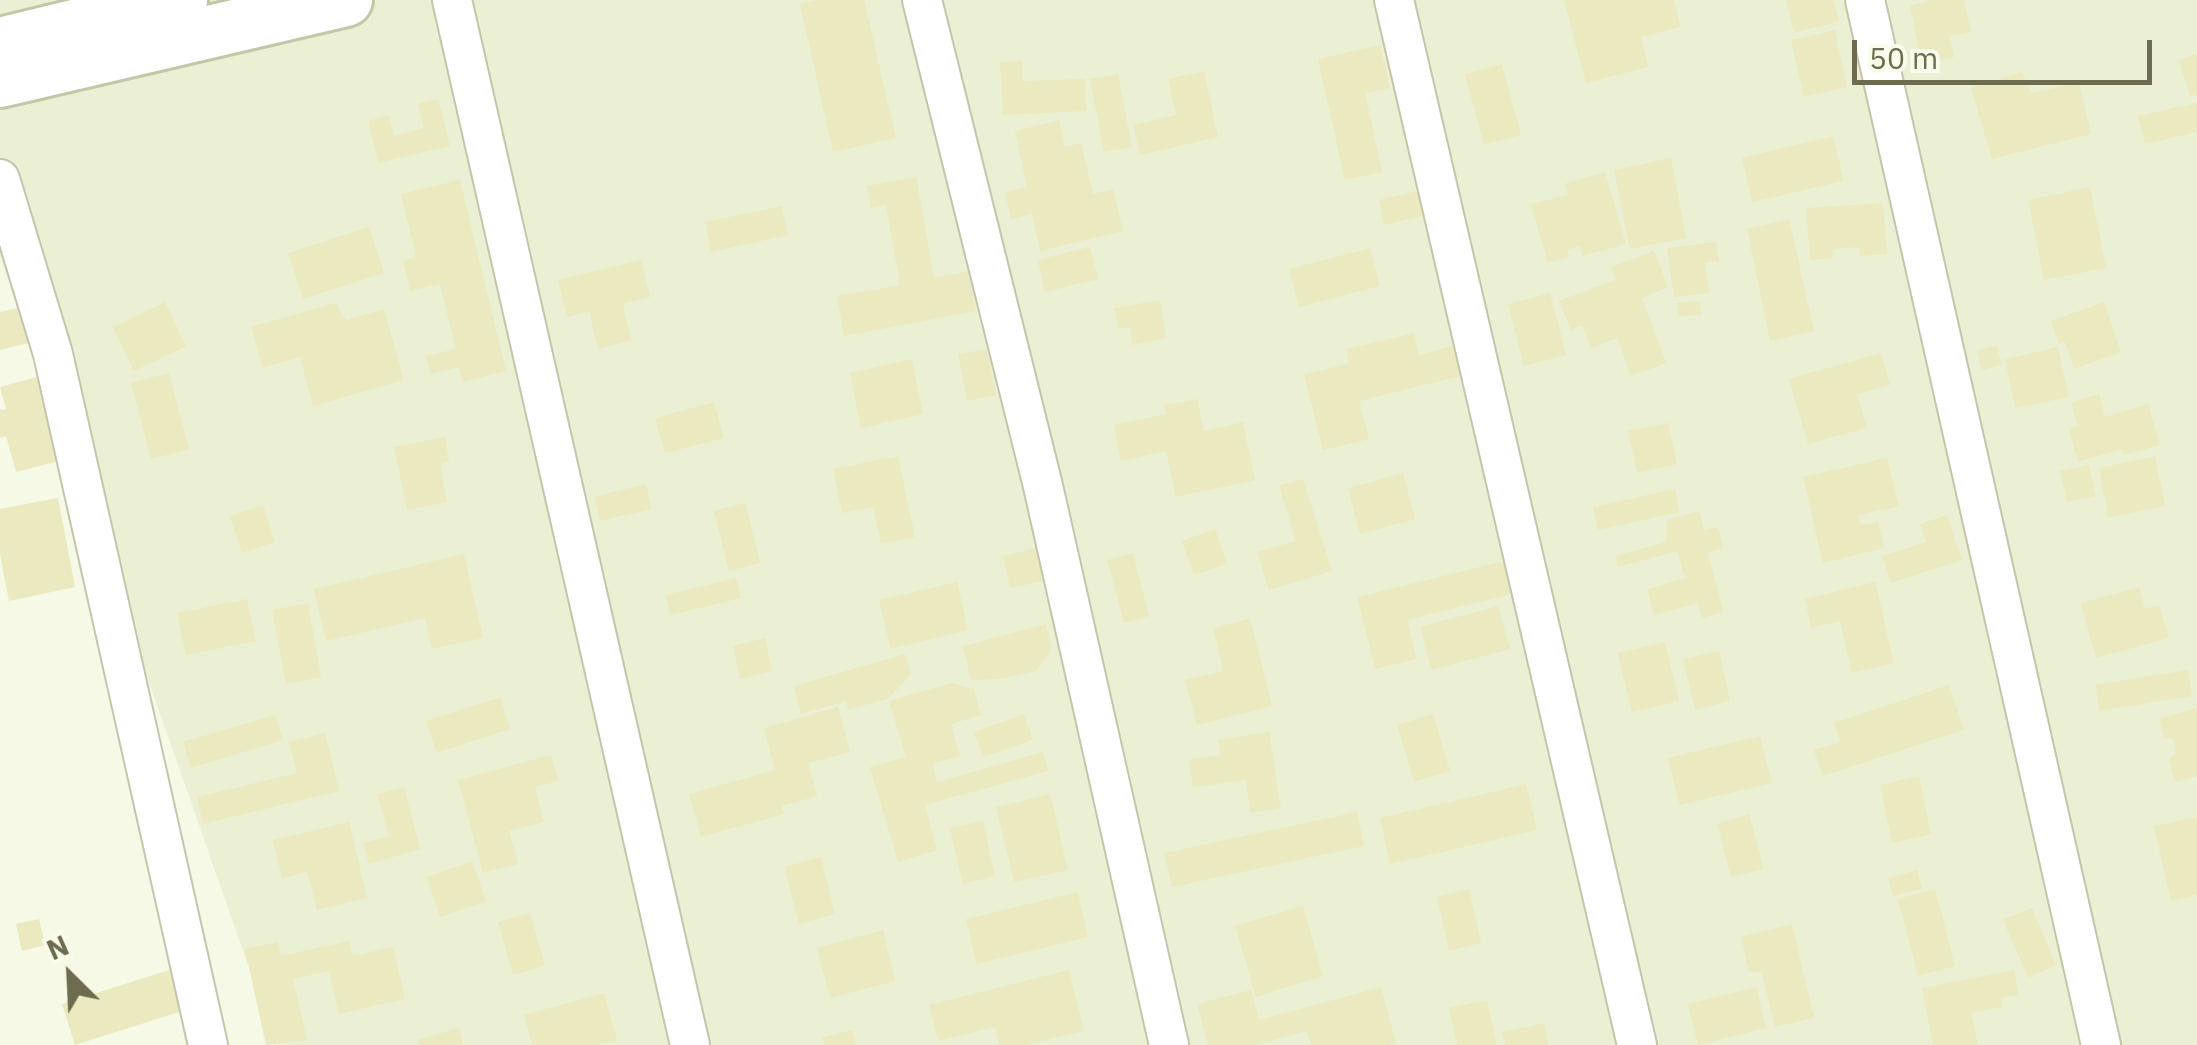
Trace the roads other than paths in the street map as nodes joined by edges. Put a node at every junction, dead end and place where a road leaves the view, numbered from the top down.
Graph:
1 (182, 0) edge
2 (346, 0) edge
3 (452, 0) edge
4 (922, 0) edge
5 (1394, 0) edge
6 (1865, 0) edge
7 (0, 44) edge
8 (0, 82) edge
9 (0, 179) edge
10 (208, 1045) edge
11 (690, 1045) edge
12 (1170, 1045) edge
13 (1637, 1045) edge
14 (2100, 1045) edge

1 - 7 main road
2 - 8 main road
3 - 11 street
4 - 12 street
5 - 13 street
6 - 14 street
9 - 10 street

